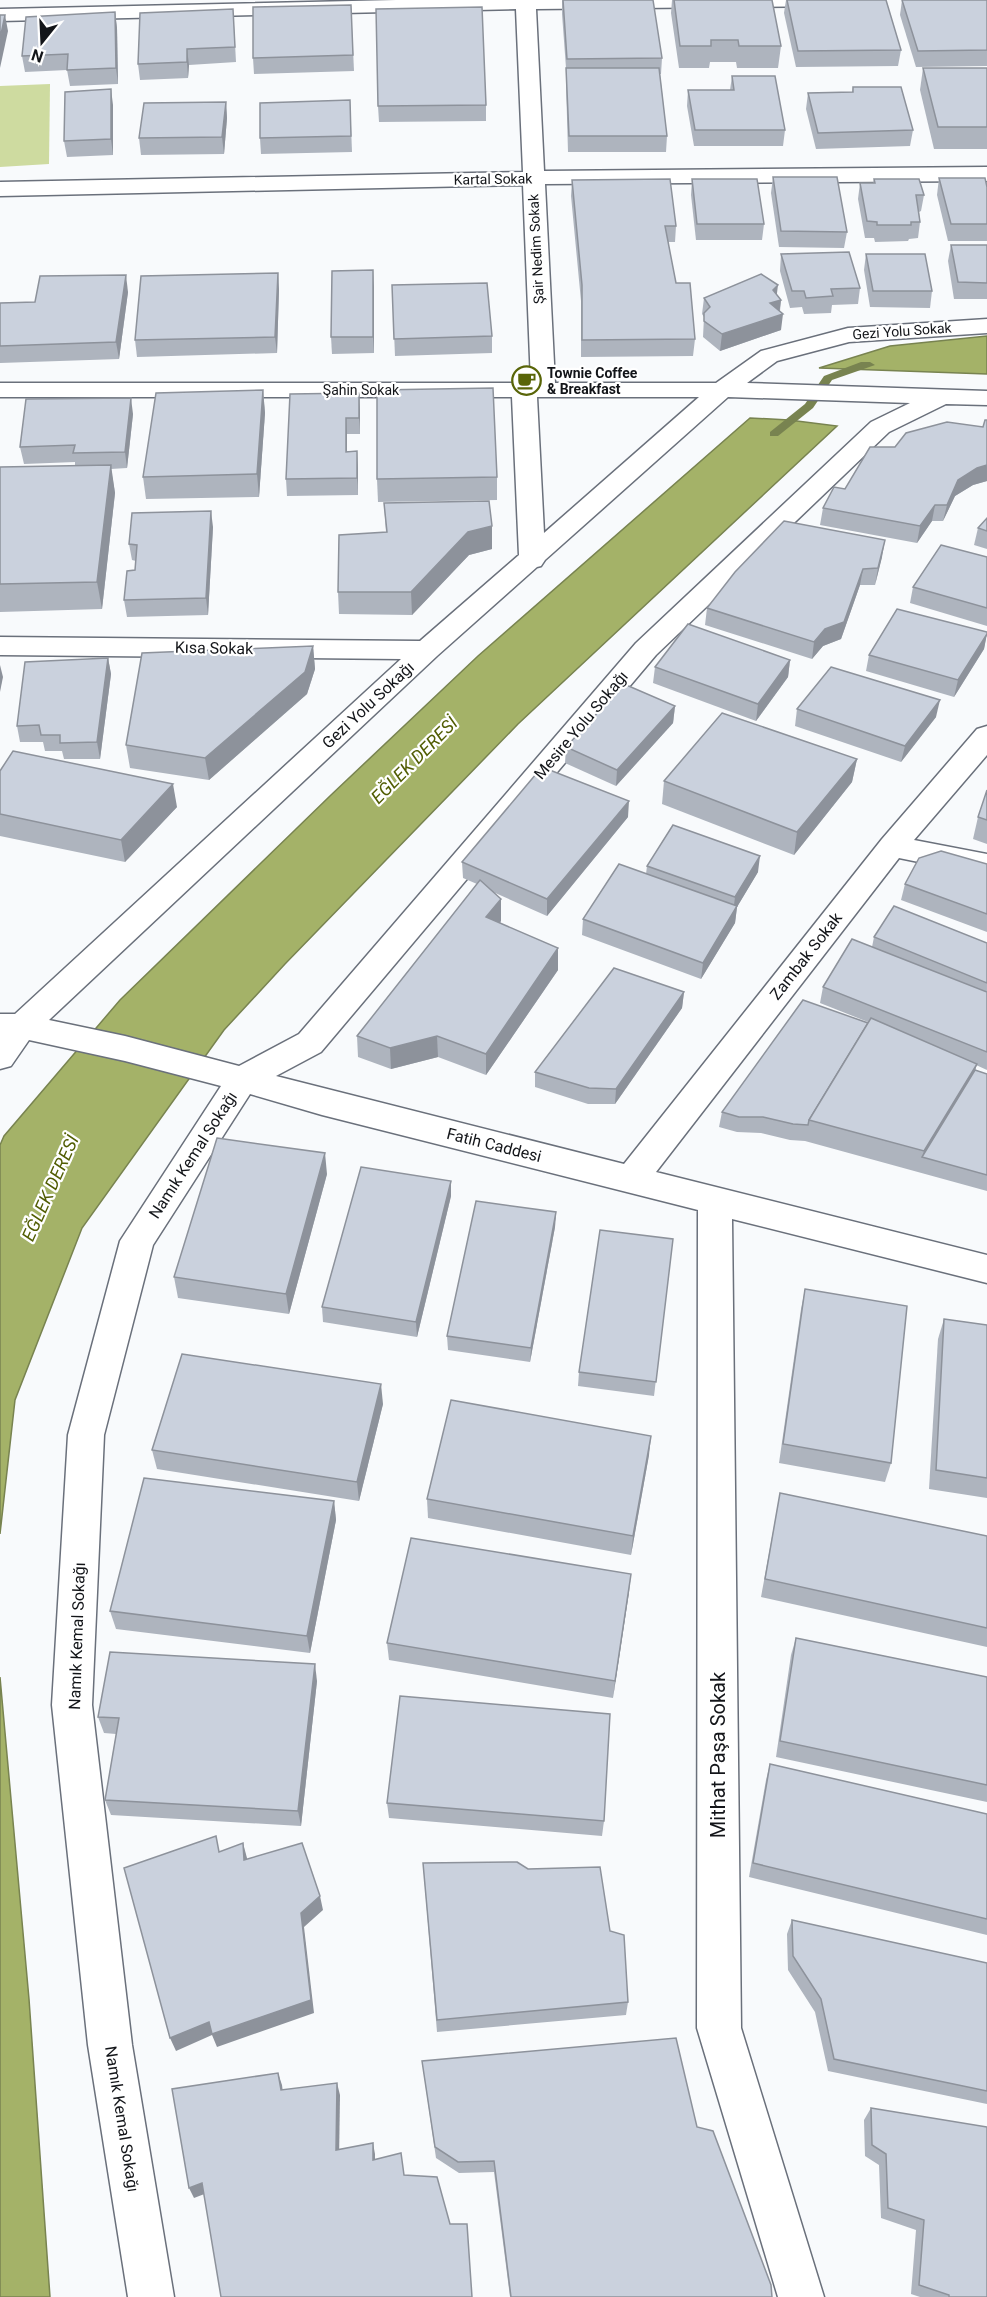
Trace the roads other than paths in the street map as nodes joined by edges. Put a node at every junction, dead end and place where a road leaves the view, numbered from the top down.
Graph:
1 (842, 0) edge
2 (526, 2) edge
3 (0, 15) edge
4 (987, 174) edge
5 (532, 178) junction
6 (0, 189) edge
7 (987, 326) edge
8 (0, 390) edge
9 (534, 390) junction
10 (722, 390) junction
11 (943, 396) junction
12 (987, 398) edge
13 (532, 560) junction
14 (0, 646) edge
15 (427, 650) junction
16 (987, 736) edge
17 (892, 846) junction
18 (987, 865) edge
19 (11, 1025) edge
20 (0, 1058) edge
21 (243, 1079) junction
22 (631, 1180) junction
23 (715, 1200) junction
24 (987, 1269) edge
25 (151, 2297) edge
26 (801, 2297) edge

1 - 2 street
2 - 3 street
2 - 5 street, Şair Nedim Sokak
4 - 5 street, Kartal Sokak
5 - 6 street, Kartal Sokak
5 - 9 street, Şair Nedim Sokak
7 - 10 street, Gezi Yolu Sokak
8 - 9 street, Şahin Sokak
9 - 10 street, Şahin Sokak
9 - 13 street, Şair Nedim Sokak
10 - 11 street, Şahin Sokak
10 - 13 street, Gezi Yolu Sokağı
11 - 12 street, Şahin Sokak
11 - 21 street, Mesire Yolu Sokağı
13 - 15 street, Gezi Yolu Sokağı
14 - 15 street, Kısa Sokak
15 - 19 street, Gezi Yolu Sokağı
16 - 17 street, Zambak Sokak
17 - 18 street
17 - 22 street, Zambak Sokak
19 - 20 street, Gezi Yolu Sokağı
19 - 21 street, Fatih Caddesi
21 - 22 street, Fatih Caddesi
21 - 25 street, Namık Kemal Sokağı
22 - 23 street, Fatih Caddesi
23 - 24 street, Fatih Caddesi
23 - 26 street, Mithat Paşa Sokak

